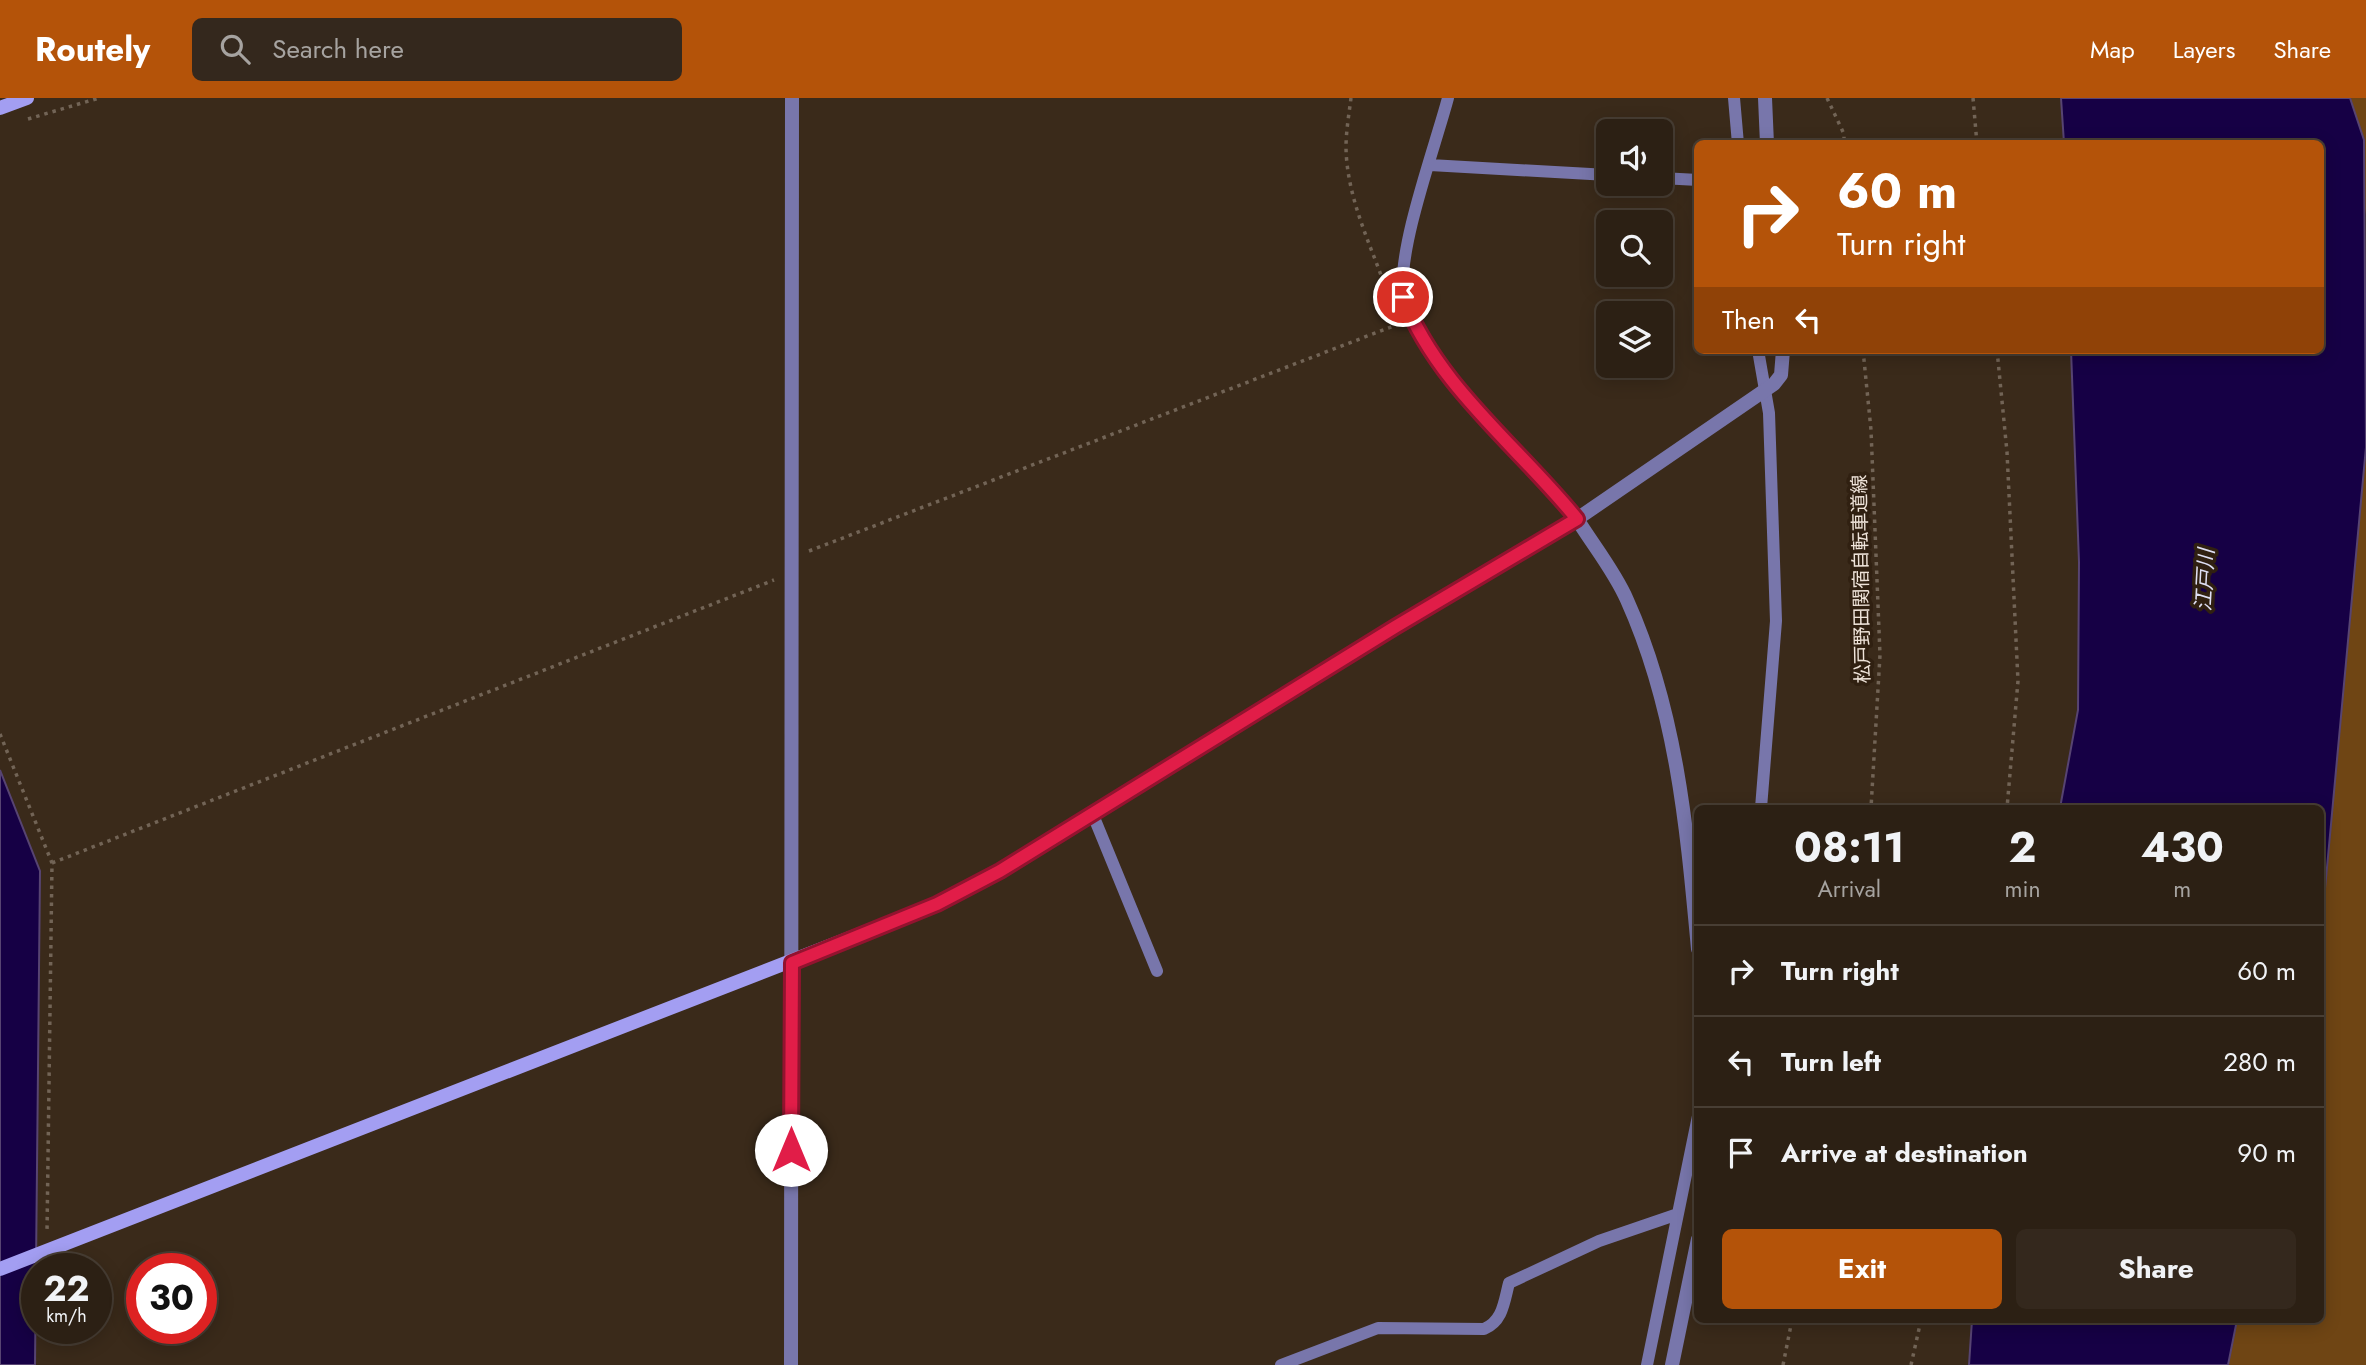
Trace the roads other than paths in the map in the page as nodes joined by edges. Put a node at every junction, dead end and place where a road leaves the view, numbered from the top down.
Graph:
1 (27, 98) edge
2 (792, 98) edge
3 (1448, 98) edge
4 (1734, 98) edge
5 (1765, 98) edge
6 (0, 108) edge
7 (1738, 140) edge
8 (1767, 140) edge
9 (1430, 165) junction
10 (1596, 174) edge
11 (1673, 179) edge
12 (1694, 180) edge
13 (1758, 354) edge
14 (1783, 354) edge
15 (1763, 391) junction
16 (1577, 519) junction
17 (1761, 805) edge
18 (1093, 815) junction
19 (1694, 906) edge
20 (792, 963) junction
21 (1157, 971) dead end
22 (1694, 1133) edge
23 (1675, 1215) junction
24 (1694, 1258) edge
25 (0, 1269) edge
26 (791, 1365) edge
27 (1281, 1365) edge
28 (1647, 1365) edge
29 (1672, 1365) edge

1 - 6 street
2 - 20 street
3 - 9 lane
4 - 7 lane
5 - 8 street
9 - 10 lane
9 - 16 lane
11 - 12 lane
13 - 15 lane
14 - 15 street
15 - 16 street
15 - 17 lane
16 - 18 street
16 - 19 street
18 - 20 street
18 - 21 lane
20 - 25 street
20 - 26 street
22 - 23 lane
23 - 27 lane
23 - 28 lane
24 - 29 street

